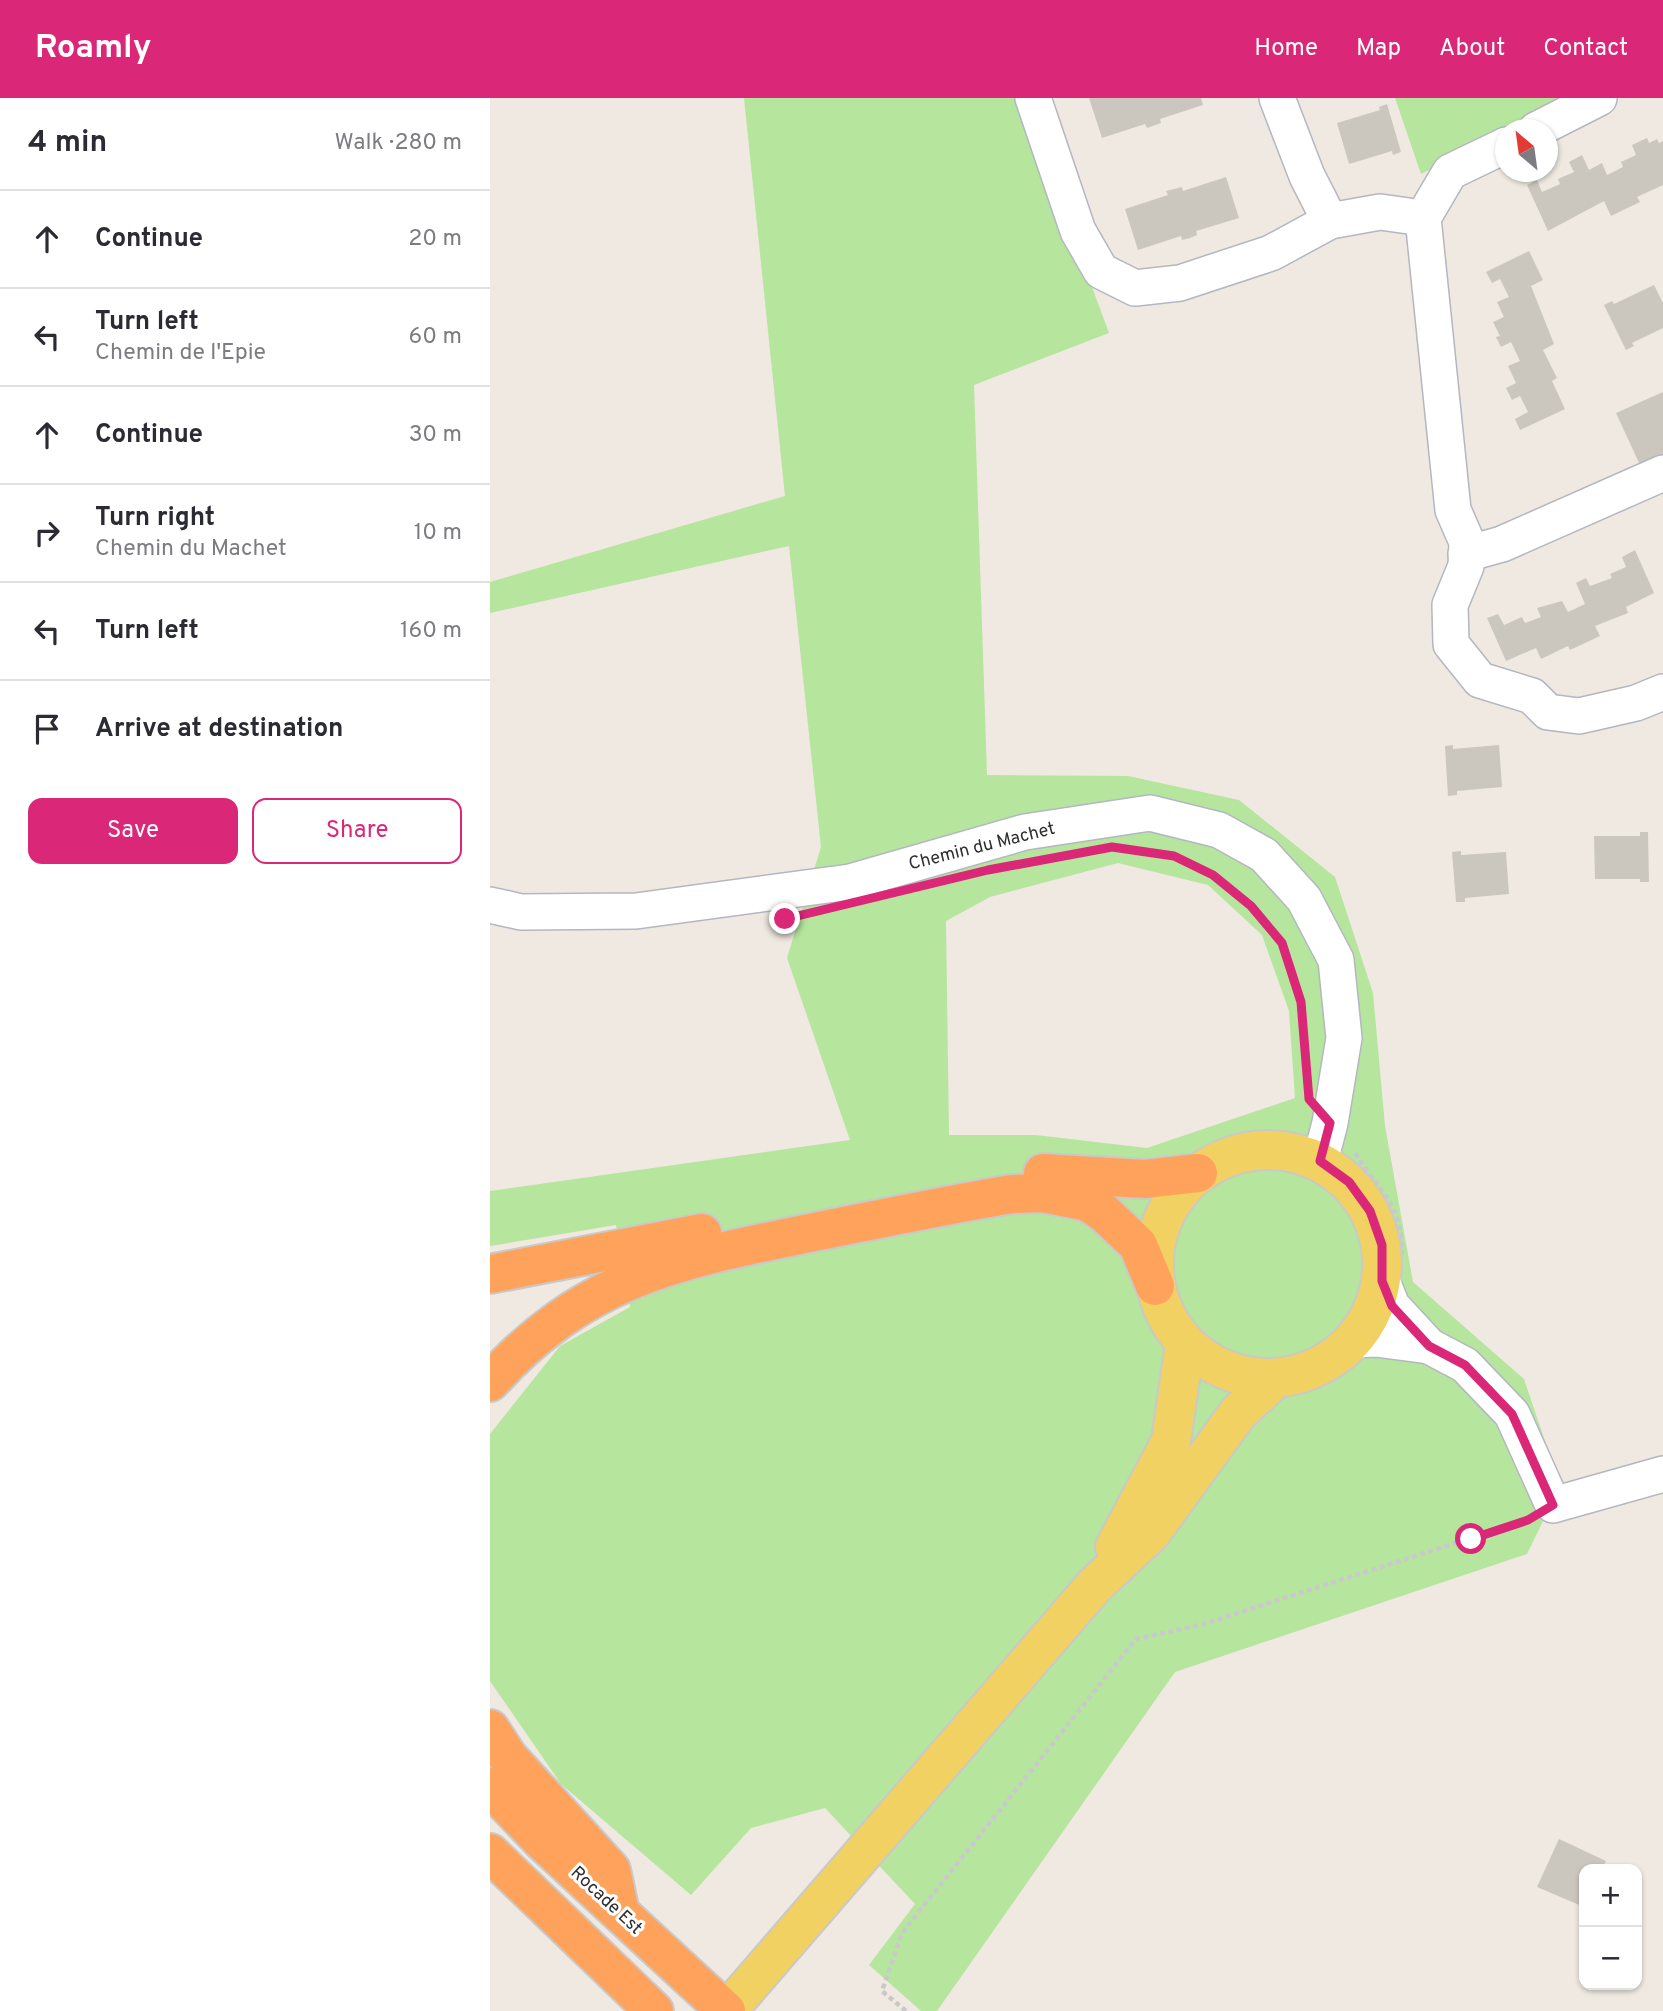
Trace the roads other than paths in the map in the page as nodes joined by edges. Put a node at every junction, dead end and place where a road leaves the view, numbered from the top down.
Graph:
1 (1033, 98) edge
2 (1277, 98) edge
3 (1599, 98) edge
4 (1558, 119) edge
5 (1495, 150) edge
6 (1423, 218) junction
7 (1330, 221) junction
8 (1663, 473) edge
9 (1466, 554) junction
10 (1663, 692) edge
11 (490, 905) edge
12 (1320, 1161) junction
13 (1198, 1173) junction
14 (490, 1274) edge
15 (1392, 1275) junction
16 (1155, 1286) junction
17 (1355, 1340) junction
18 (1185, 1344) junction
19 (1429, 1346) junction
20 (1275, 1379) junction
21 (490, 1382) edge
22 (1663, 1474) edge
23 (1095, 1585) junction
24 (490, 1729) edge
25 (490, 1787) edge
26 (490, 1853) edge
27 (621, 1915) junction
28 (654, 2011) edge
29 (726, 2011) edge

1 - 7 street
2 - 7 street
3 - 4 street
5 - 6 street
6 - 7 street
6 - 9 street
8 - 9 street
9 - 10 street
11 - 12 street, Chemin du Machet
12 - 13 main road
12 - 15 main road
13 - 14 highway
13 - 16 main road
15 - 17 main road
15 - 19 street
16 - 18 main road
16 - 21 highway
17 - 19 street
17 - 20 main road
18 - 20 main road
18 - 23 main road
19 - 22 street
20 - 23 main road
23 - 29 main road
24 - 27 highway
25 - 27 highway, Rocade Est
26 - 28 highway
27 - 29 highway, Rocade Est

